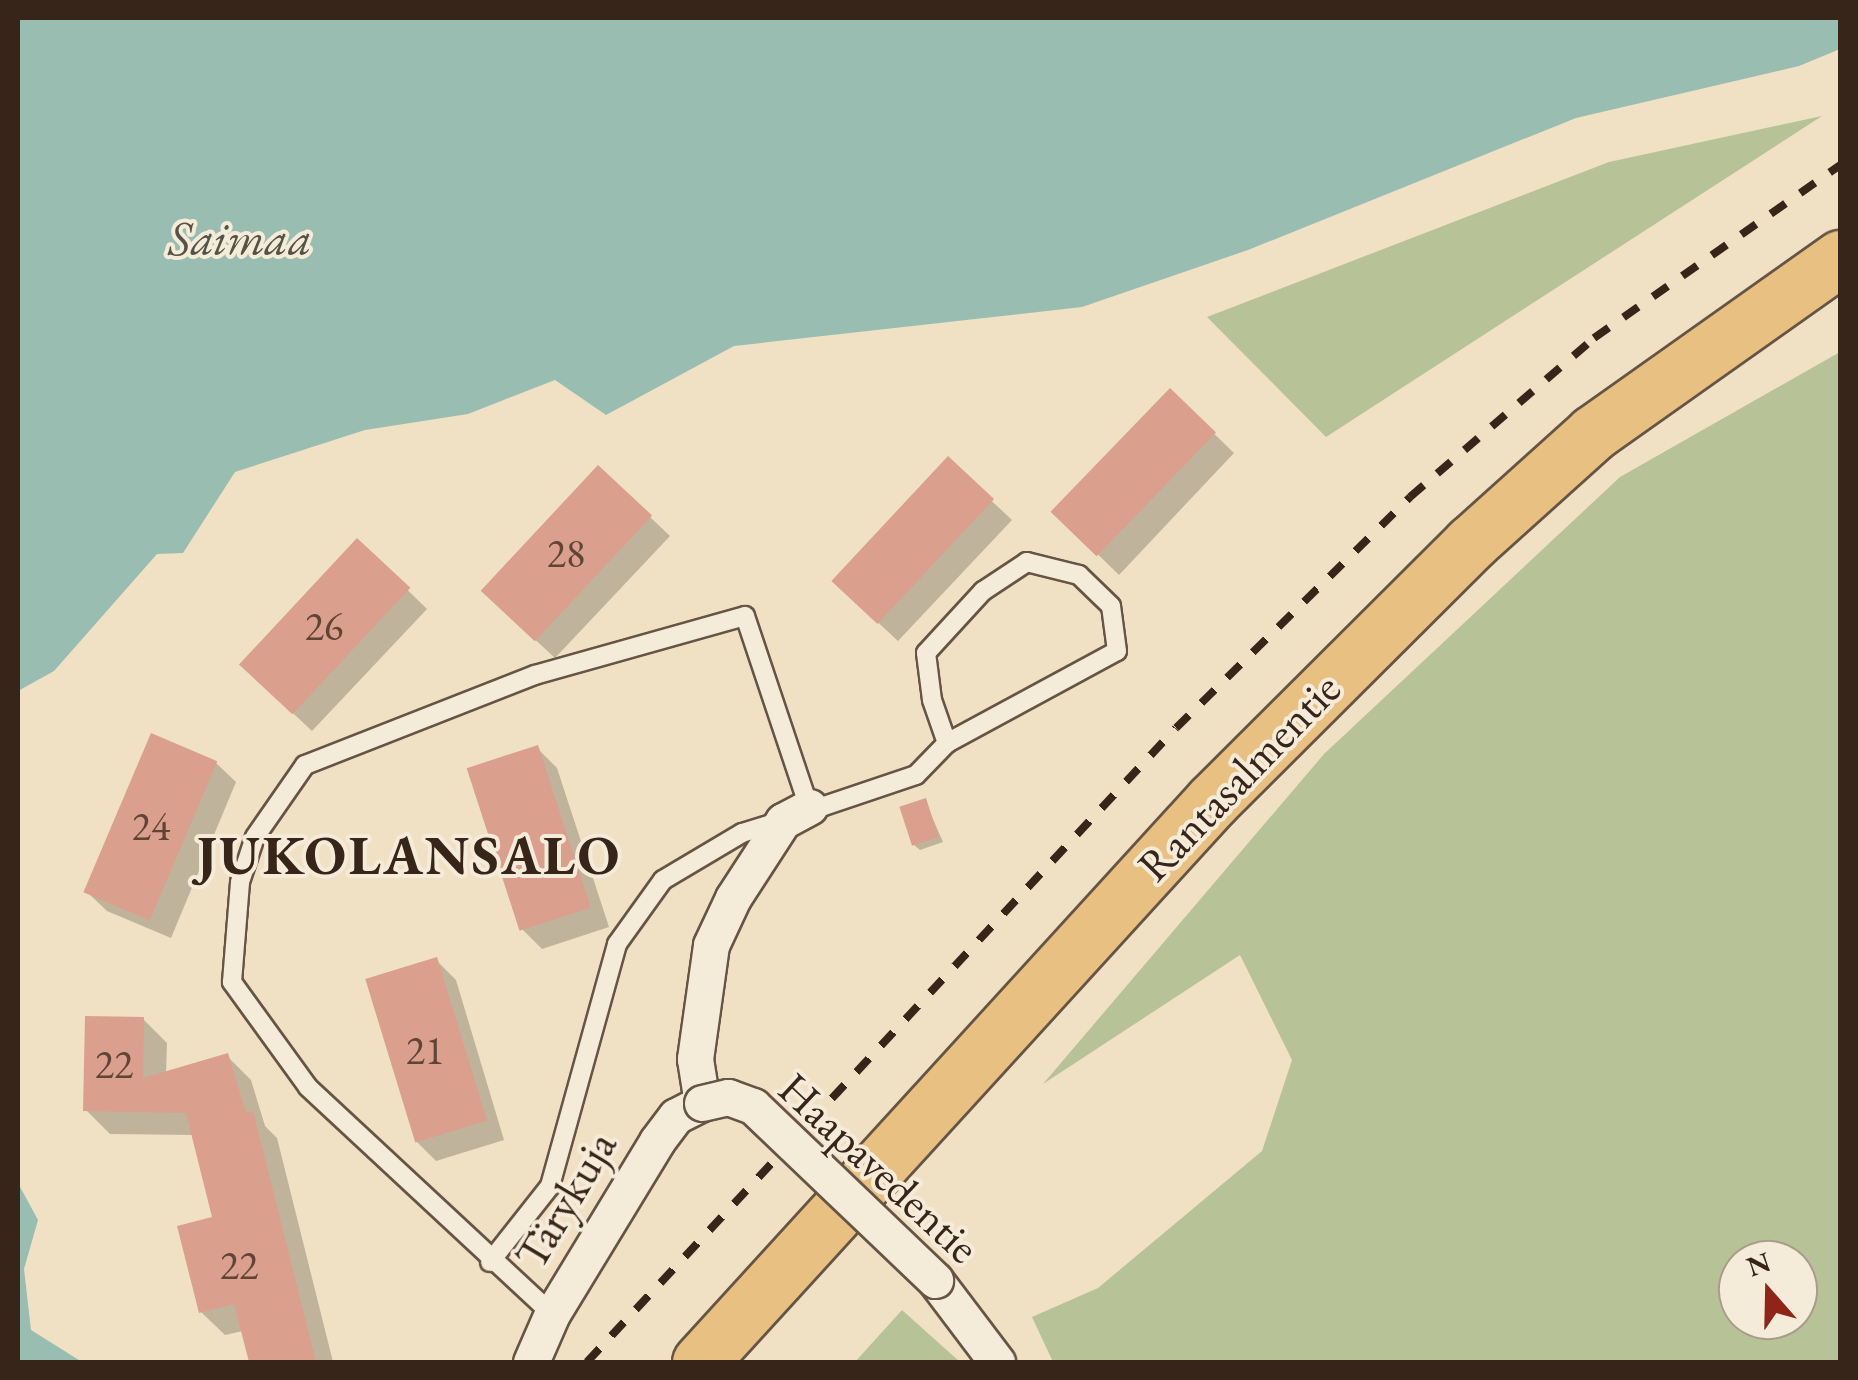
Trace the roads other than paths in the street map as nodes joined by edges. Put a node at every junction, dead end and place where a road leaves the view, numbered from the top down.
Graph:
1 (1840, 258) edge
2 (947, 743) junction
3 (796, 814) junction
4 (702, 1103) junction
5 (490, 1262) junction
6 (552, 1314) junction
7 (531, 1362) edge
8 (700, 1362) edge
9 (997, 1362) edge

1 - 8 highway, Rantasalmentie
2 - 2 lane
2 - 3 lane
3 - 4 street, Haapavedentie
3 - 5 lane
3 - 5 lane
4 - 6 street, Tärykuja
4 - 9 street, Haapavedentie, bridge
5 - 6 lane
6 - 7 street, Tärykuja

